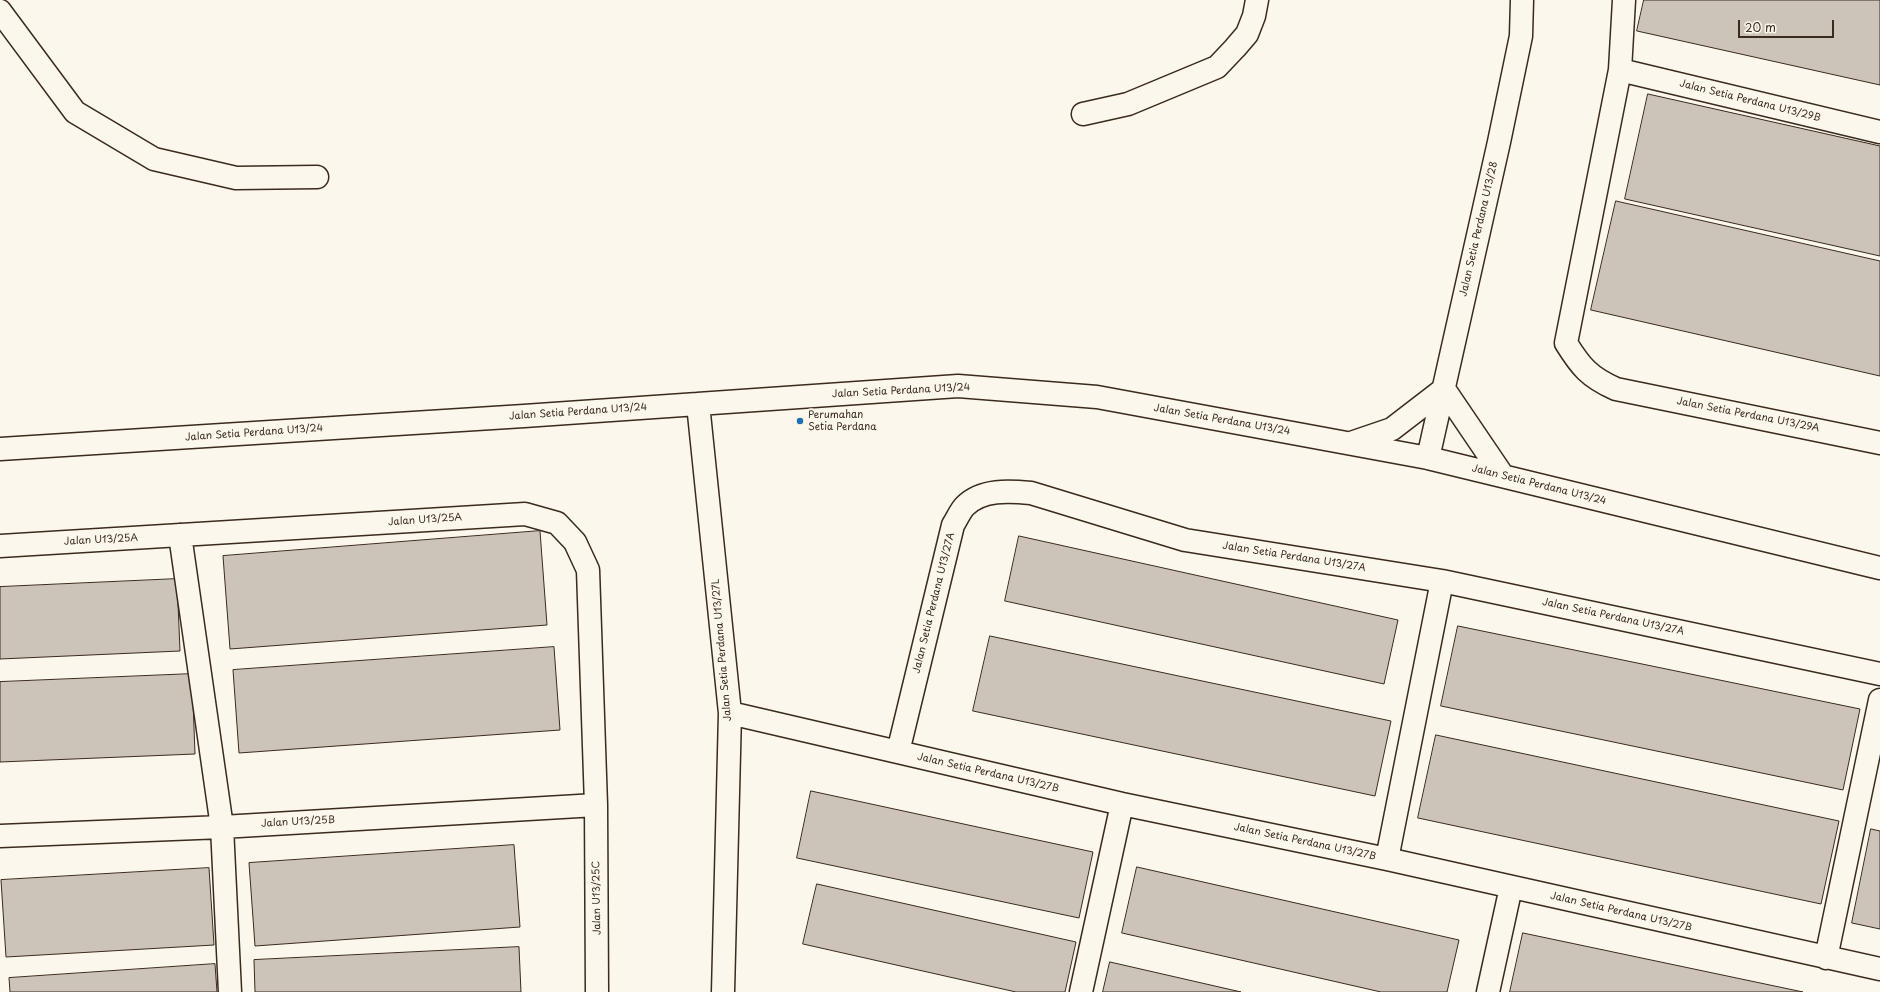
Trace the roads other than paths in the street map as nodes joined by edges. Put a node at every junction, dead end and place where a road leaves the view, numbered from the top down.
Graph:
1 (1257, 0) edge
2 (1522, 0) edge
3 (1624, 0) edge
4 (0, 11) edge
5 (1620, 70) junction
6 (1083, 114) dead end
7 (1880, 132) edge
8 (317, 177) dead end
9 (1444, 388) junction
10 (698, 404) junction
11 (1350, 443) junction
12 (1880, 443) edge
13 (0, 449) edge
14 (1428, 458) junction
15 (1503, 476) junction
16 (180, 535) junction
17 (0, 546) edge
18 (1880, 568) edge
19 (1442, 581) junction
20 (1880, 674) edge
21 (1880, 700) edge
22 (730, 713) junction
23 (898, 752) junction
24 (1122, 804) junction
25 (596, 805) junction
26 (222, 827) junction
27 (0, 836) edge
28 (1387, 860) junction
29 (1511, 888) junction
30 (1826, 958) junction
31 (1880, 969) edge
32 (230, 992) edge
33 (597, 992) edge
34 (724, 992) edge
35 (1081, 992) edge
36 (1488, 992) edge

1 - 6 street
2 - 9 street, Jalan Setia Perdana U13/28
3 - 5 street, Jalan Setia Perdana U13/29A
4 - 8 street
5 - 7 street, Jalan Setia Perdana U13/29B
5 - 12 street, Jalan Setia Perdana U13/29A
9 - 11 street
9 - 14 street, Jalan Setia Perdana U13/28
9 - 15 street
10 - 11 street, Jalan Setia Perdana U13/24
10 - 13 street, Jalan Setia Perdana U13/24
10 - 22 street, Jalan Setia Perdana U13/27L
11 - 14 street, Jalan Setia Perdana U13/24
14 - 15 street, Jalan Setia Perdana U13/24
15 - 18 street, Jalan Setia Perdana U13/24
16 - 17 street, Jalan U13/25A
16 - 25 street, Jalan U13/25A
16 - 26 street
19 - 20 street, Jalan Setia Perdana U13/27A
19 - 23 street, Jalan Setia Perdana U13/27A
19 - 28 street
21 - 30 street
22 - 23 street, Jalan Setia Perdana U13/27B
22 - 34 street, Jalan Setia Perdana U13/27L
23 - 24 street, Jalan Setia Perdana U13/27B
24 - 28 street, Jalan Setia Perdana U13/27B
24 - 35 street
25 - 26 street, Jalan U13/25B
25 - 33 street, Jalan U13/25C
26 - 27 street, Jalan U13/25B
26 - 32 street
28 - 29 street, Jalan Setia Perdana U13/27B
29 - 30 street, Jalan Setia Perdana U13/27B
29 - 36 street
30 - 31 street, Jalan Setia Perdana U13/27B

